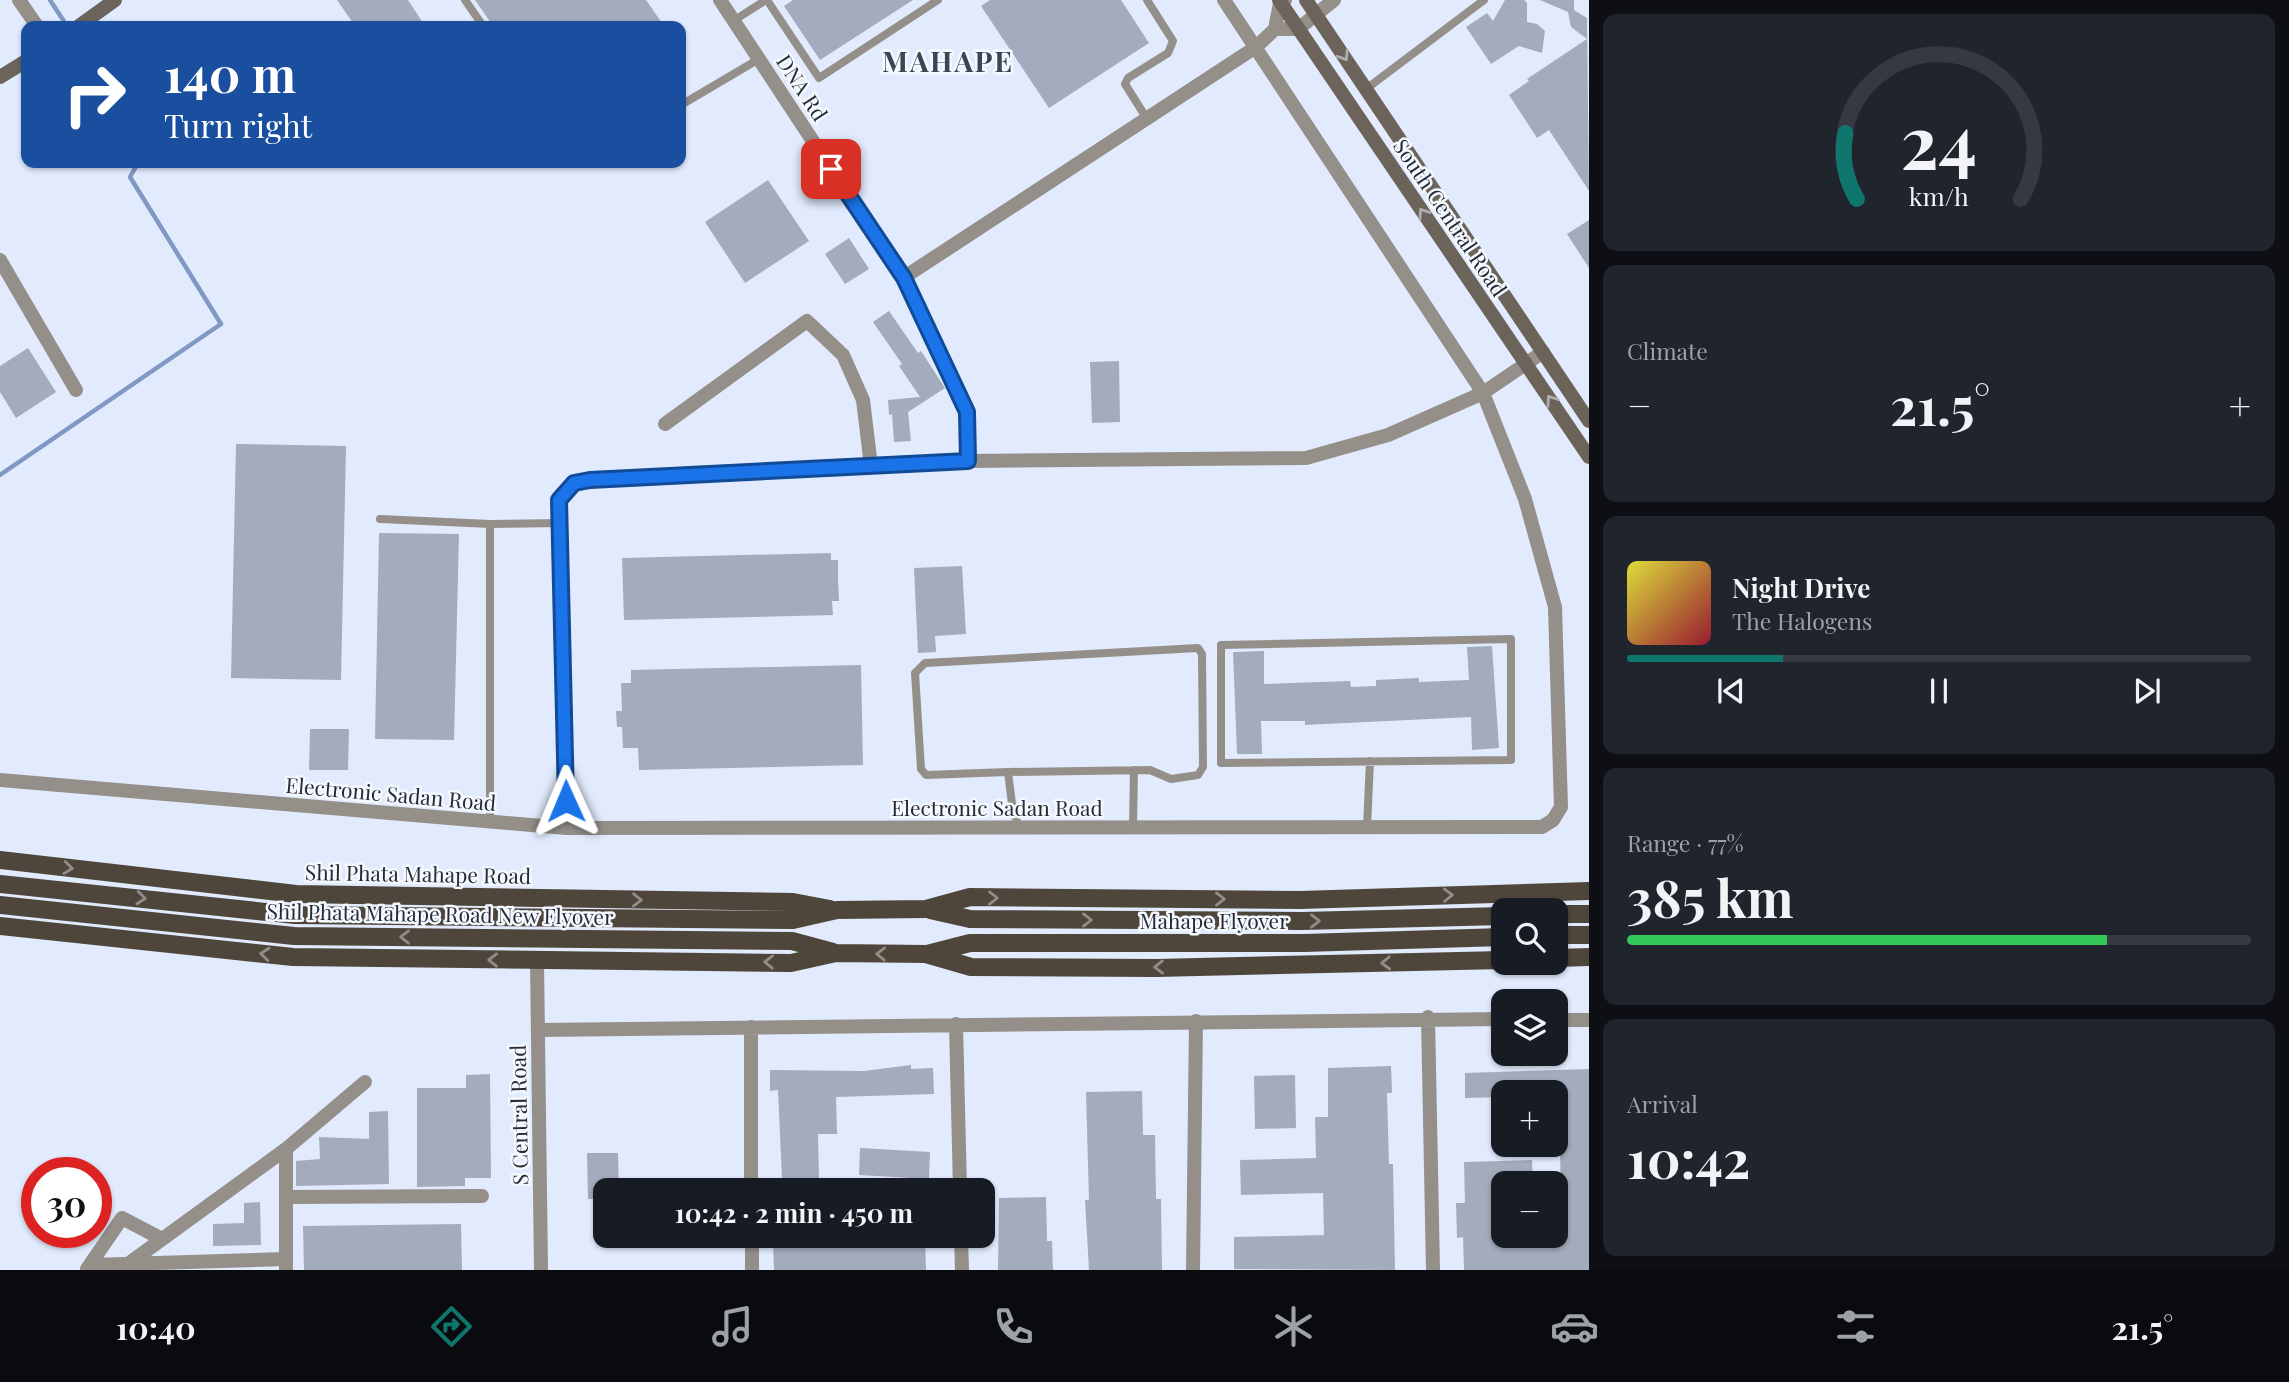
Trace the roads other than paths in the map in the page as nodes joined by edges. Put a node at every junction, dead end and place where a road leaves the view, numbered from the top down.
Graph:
1 (19, 0) edge
2 (115, 0) edge
3 (465, 0) edge
4 (720, 0) edge
5 (767, 0) edge
6 (938, 0) edge
7 (1147, 0) edge
8 (1224, 0) edge
9 (1306, 0) edge
10 (1334, 0) edge
11 (1484, 0) edge
12 (1281, 1) edge
13 (1317, 13) junction
14 (34, 21) edge
15 (86, 21) edge
16 (480, 21) edge
17 (733, 21) junction
18 (1275, 29) junction
19 (1298, 29) junction
20 (1256, 47) junction
21 (759, 59) junction
22 (21, 64) edge
23 (0, 77) edge
24 (1366, 89) junction
25 (686, 102) edge
26 (1147, 119) junction
27 (0, 260) edge
28 (904, 278) junction
29 (1543, 352) junction
30 (1527, 365) junction
31 (76, 390) dead end
32 (1483, 393) junction
33 (1589, 421) edge
34 (665, 424) dead end
35 (1587, 451) edge
36 (968, 461) junction
37 (872, 466) junction
38 (380, 519) dead end
39 (560, 523) junction
40 (491, 524) junction
41 (1370, 761) junction
42 (1134, 770) junction
43 (1008, 772) junction
44 (0, 780) edge
45 (490, 823) junction
46 (1133, 827) junction
47 (1367, 827) junction
48 (566, 828) junction
49 (1020, 828) junction
50 (0, 860) edge
51 (0, 884) edge
52 (1589, 891) edge
53 (0, 905) edge
54 (926, 909) junction
55 (837, 910) junction
56 (1589, 914) edge
57 (1568, 915) edge
58 (1491, 916) edge
59 (0, 926) edge
60 (1589, 934) edge
61 (1568, 935) edge
62 (1491, 937) edge
63 (836, 953) junction
64 (926, 954) junction
65 (1589, 957) edge
66 (1568, 958) edge
67 (537, 960) junction
68 (1491, 960) edge
69 (1428, 1017) junction
70 (1491, 1018) edge
71 (1568, 1020) edge
72 (1589, 1020) edge
73 (1196, 1021) junction
74 (956, 1024) junction
75 (751, 1027) junction
76 (538, 1030) junction
77 (365, 1082) dead end
78 (286, 1149) junction
79 (751, 1178) edge
80 (960, 1178) edge
81 (482, 1196) dead end
82 (286, 1197) junction
83 (162, 1239) junction
84 (752, 1248) edge
85 (961, 1248) edge
86 (128, 1264) junction
87 (286, 1265) edge
88 (88, 1267) edge
89 (541, 1270) edge
90 (752, 1270) edge
91 (962, 1270) edge
92 (1194, 1270) edge
93 (1433, 1270) edge

1 - 14 street
2 - 15 main road
3 - 16 lane
4 - 17 street, DNA Rd
5 - 6 lane
5 - 17 lane
7 - 26 lane
8 - 20 street, Electronic Sadan Road
9 - 13 main road, South Central Road
10 - 13 street
11 - 24 lane
12 - 18 street
12 - 19 main road, South Central Road
13 - 19 street
13 -> 24 main road, South Central Road
17 - 21 street, DNA Rd
18 - 19 street
18 - 20 street
30 -> 19 main road, South Central Road
20 - 26 street
20 - 32 street, Electronic Sadan Road
21 - 25 lane
21 - 28 street, DNA Rd
22 - 23 main road
24 - 29 main road, South Central Road
26 - 28 street
27 - 31 street
28 - 36 street, DNA Rd
29 - 30 street
29 - 33 main road, South Central Road
30 - 32 street
35 -> 30 main road, South Central Road
32 - 36 street
32 - 47 street, Electronic Sadan Road
34 - 37 street
36 - 37 street
37 - 39 street
38 - 40 lane
39 - 40 lane
39 - 48 street
40 - 45 lane
41 - 41 lane
41 - 47 lane
42 - 43 lane
42 - 43 lane
42 - 46 lane
43 - 49 lane
44 - 45 street, Electronic Sadan Road
45 - 48 street, Electronic Sadan Road
46 - 47 street, Electronic Sadan Road
46 - 49 street, Electronic Sadan Road
48 - 49 street, Electronic Sadan Road
50 -> 55 main road, Shil Phata Mahape Road
51 -> 55 main road, Shil Phata Mahape Road New Flyover
54 -> 52 main road
63 -> 53 main road, Shil Phata Mahape Road New Flyover
54 - 55 main road
54 -> 58 main road, Mahape Flyover
56 - 57 main road
67 -> 59 main road
60 - 61 main road
62 - 64 main road, Mahape Flyover
64 -> 63 main road
63 -> 67 main road
68 -> 64 main road
65 - 66 main road
67 - 76 street, S Central Road
69 - 70 street
69 - 73 street
69 - 93 street
71 - 72 street
73 - 74 street
73 - 92 street
74 - 75 street
74 - 80 street
75 - 76 street
75 - 79 street
76 - 89 street, S Central Road
77 - 78 street
78 - 82 street
78 - 83 street
81 - 82 street
82 - 87 street
83 - 86 street
83 - 88 street
84 - 90 street
85 - 91 street
86 - 87 street
86 - 88 street

